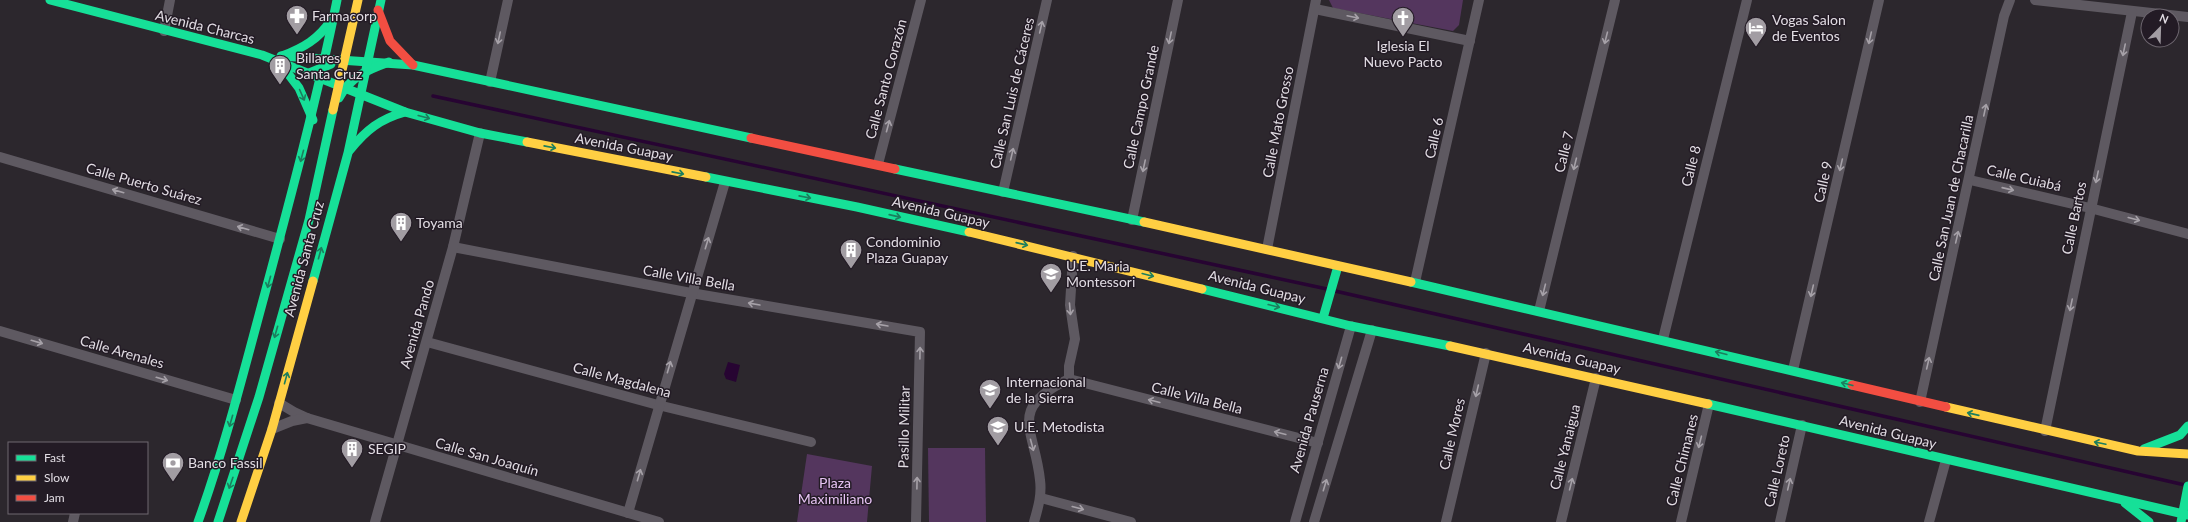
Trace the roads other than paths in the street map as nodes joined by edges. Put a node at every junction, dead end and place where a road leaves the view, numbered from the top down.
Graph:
1 (50, 0) edge
2 (170, 0) edge
3 (337, 0) edge
4 (358, 0) edge
5 (380, 0) edge
6 (508, 0) edge
7 (921, 0) edge
8 (1047, 0) edge
9 (1178, 0) edge
10 (1479, 0) edge
11 (1615, 0) edge
12 (1747, 0) edge
13 (1879, 0) edge
14 (2010, 0) edge
15 (2035, 0) edge
16 (1315, 4) edge
17 (378, 10) junction
18 (2132, 12) junction
19 (334, 15) junction
20 (2188, 17) edge
21 (164, 31) junction
22 (373, 39) junction
23 (1470, 41) junction
24 (343, 56) junction
25 (326, 58) junction
26 (281, 60) junction
27 (367, 65) junction
28 (413, 66) junction
29 (324, 68) junction
30 (306, 74) junction
31 (322, 80) junction
32 (490, 82) junction
33 (341, 87) junction
34 (361, 95) junction
35 (405, 112) junction
36 (312, 118) junction
37 (480, 132) junction
38 (326, 145) junction
39 (348, 153) junction
40 (0, 157) edge
41 (878, 164) junction
42 (1970, 180) junction
43 (725, 182) junction
44 (1003, 192) junction
45 (2090, 208) junction
46 (1132, 220) junction
47 (2188, 234) edge
48 (280, 239) junction
49 (453, 247) junction
50 (1267, 249) junction
51 (1073, 256) junction
52 (1338, 266) junction
53 (1416, 282) junction
54 (691, 293) junction
55 (1539, 311) junction
56 (1323, 318) junction
57 (1351, 326) junction
58 (1372, 330) junction
59 (0, 331) edge
60 (920, 332) joint
61 (1663, 339) junction
62 (427, 342) junction
63 (1486, 353) junction
64 (268, 359) junction
65 (1793, 370) junction
66 (1596, 378) junction
67 (1069, 379) junction
68 (236, 400) junction
69 (1920, 402) junction
70 (279, 403) junction
71 (1710, 404) junction
72 (658, 405) junction
73 (307, 418) junction
74 (1802, 425) junction
75 (2188, 426) edge
76 (272, 429) junction
77 (2045, 431) junction
78 (811, 442) dead end
79 (1318, 443) junction
80 (397, 446) junction
81 (2138, 451) junction
82 (2188, 454) edge
83 (1946, 460) junction
84 (215, 475) junction
85 (2188, 486) edge
86 (2112, 497) junction
87 (1041, 498) junction
88 (1300, 502) junction
89 (1318, 507) junction
90 (628, 513) junction
91 (2184, 517) edge
92 (652, 521) edge
93 (198, 522) edge
94 (218, 522) edge
95 (241, 522) edge
96 (374, 522) edge
97 (916, 522) edge
98 (1034, 522) edge
99 (1131, 522) edge
100 (1295, 522) edge
101 (1314, 522) edge
102 (1446, 522) edge
103 (1561, 522) edge
104 (1681, 522) edge
105 (1780, 522) edge
106 (1929, 522) edge
107 (2149, 522) edge

1 - 21 main road, Avenida Charcas
2 - 21 street
3 - 19 main road, Avenida Santa Cruz
4 - 24 main road, Avenida Santa Cruz
5 - 17 main road, Avenida Santa Cruz
6 -> 32 street
41 -> 7 street, Calle Santo Corazón
44 -> 8 street, Calle San Luis de Cáceres
9 -> 46 street, Calle Campo Grande
10 - 23 street, Calle 6
11 -> 55 street, Calle 7
12 - 61 street, Calle 8
13 -> 65 street, Calle 9
42 -> 14 street, Calle San Juan de Chacarilla
15 - 18 street
16 -> 23 street
16 - 50 street, Calle Mato Grosso
17 - 22 main road, Avenida Santa Cruz
17 - 28 main road
18 - 20 street
18 -> 45 street, Calle Bartos
19 - 25 main road, Avenida Santa Cruz
19 - 26 main road
21 - 26 main road, Avenida Charcas
22 - 24 main road
22 - 27 main road, Avenida Santa Cruz
23 - 53 street, Calle 6
24 - 25 main road
24 - 27 main road
24 - 29 main road
24 - 33 main road, Avenida Santa Cruz
25 - 26 main road, Avenida Charcas
25 - 29 main road, Avenida Santa Cruz
26 - 30 main road, Avenida Charcas
26 -> 36 main road
27 - 28 main road
27 - 33 main road
27 - 34 main road, Avenida Santa Cruz
28 - 32 main road
29 - 30 main road
29 - 31 main road, Avenida Santa Cruz
30 - 31 main road, Avenida Charcas
31 - 33 main road, Avenida Guapay
31 - 36 main road, Avenida Santa Cruz
32 - 41 main road
33 - 34 main road, Avenida Guapay
33 - 38 main road, Avenida Santa Cruz
34 - 35 main road, Avenida Guapay
34 - 39 main road, Avenida Santa Cruz
35 -> 37 main road, Avenida Guapay
35 - 39 main road
36 - 38 main road
36 -> 48 main road, Avenida Santa Cruz
37 -> 43 main road, Avenida Guapay
37 - 49 street, Avenida Pando
38 -> 64 main road, Avenida Santa Cruz
70 -> 39 main road, Avenida Santa Cruz
48 -> 40 street, Calle Puerto Suárez
41 - 44 main road
42 -> 45 street, Calle Cuiabá
69 -> 42 street, Calle San Juan de Chacarilla
43 -> 51 main road, Avenida Guapay
54 -> 43 street
44 - 46 main road
45 -> 47 street, Calle Cuiabá
45 -> 77 street, Calle Bartos
46 - 50 main road
48 -> 68 main road, Avenida Santa Cruz
49 - 54 street, Calle Villa Bella
49 - 62 street, Avenida Pando
50 - 52 main road
51 -> 56 main road, Avenida Guapay
51 -> 67 street
52 - 53 main road
52 - 56 main road
53 - 55 main road
60 -> 54 street, Calle Villa Bella
72 -> 54 street
55 - 61 main road
56 - 57 main road, Avenida Guapay
57 - 58 main road, Avenida Guapay
57 -> 79 street, Avenida Pauserna
58 - 63 main road, Avenida Guapay
89 -> 58 street
59 -> 68 street, Calle Arenales
97 -> 60 street, Pasillo Militar
65 -> 61 main road
62 - 72 street, Calle Magdalena
62 - 80 street, Avenida Pando
63 - 66 main road, Avenida Guapay
63 -> 102 street, Calle Mores
64 - 84 main road
64 -> 94 main road, Avenida Santa Cruz
69 -> 65 main road
66 - 71 main road, Avenida Guapay
103 -> 66 street, Calle Yanaigua
79 -> 67 street, Calle Villa Bella
67 -> 87 street
68 -> 84 main road, Avenida Santa Cruz
77 -> 69 main road
70 - 73 street, Calle San Joaquín
70 - 76 main road, Avenida Santa Cruz
71 - 74 main road, Avenida Guapay
71 -> 104 street, Calle Chimanes
72 - 78 street, Calle Magdalena
90 -> 72 street
73 - 76 street
73 - 80 street, Calle San Joaquín
74 - 83 main road, Avenida Guapay
105 -> 74 street, Calle Loreto
75 - 81 main road
76 - 95 main road, Avenida Santa Cruz
81 -> 77 main road
79 - 88 street, Avenida Pauserna
80 - 90 street, Calle San Joaquín
80 - 96 street, Avenida Pando
81 - 82 main road
83 - 86 main road, Avenida Guapay
83 - 106 street
84 - 93 main road, Avenida Santa Cruz
85 - 91 main road
86 - 91 main road, Avenida Guapay
86 - 107 main road
87 - 98 street
87 -> 99 street
88 - 89 street
88 - 100 street, Avenida Pauserna
89 - 101 street
90 - 92 street, Calle San Joaquín

